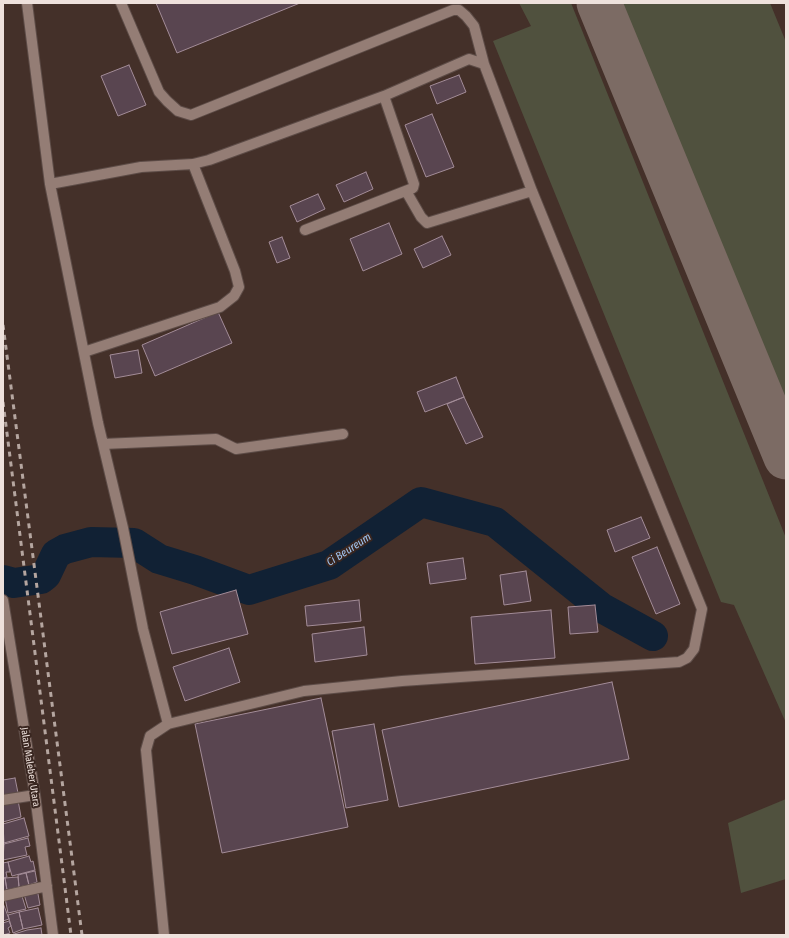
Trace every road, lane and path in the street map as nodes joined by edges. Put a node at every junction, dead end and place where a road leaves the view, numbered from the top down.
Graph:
1 (27, 3) edge
2 (121, 3) edge
3 (484, 64) junction
4 (384, 96) junction
5 (194, 164) junction
6 (50, 184) junction
7 (532, 191) junction
8 (406, 192) junction
9 (304, 230) dead end
10 (84, 352) junction
11 (343, 434) dead end
12 (103, 444) junction
13 (3, 600) edge
14 (168, 724) junction
15 (35, 795) junction
16 (3, 800) edge
17 (47, 886) junction
18 (3, 896) edge
19 (53, 935) edge
20 (164, 935) edge

1 - 6 street
2 - 3 street
3 - 4 street
3 - 7 street
4 - 5 street
4 - 8 street
5 - 6 street
5 - 10 street
6 - 10 street
7 - 8 street
7 - 14 street
8 - 9 street
10 - 12 street
11 - 12 street
12 - 14 street
13 - 15 street, Jalan Maleber Utara
14 - 20 street
15 - 16 street
15 - 17 street, Jalan Maleber Utara
17 - 18 street
17 - 19 street, Jalan Maleber Utara

